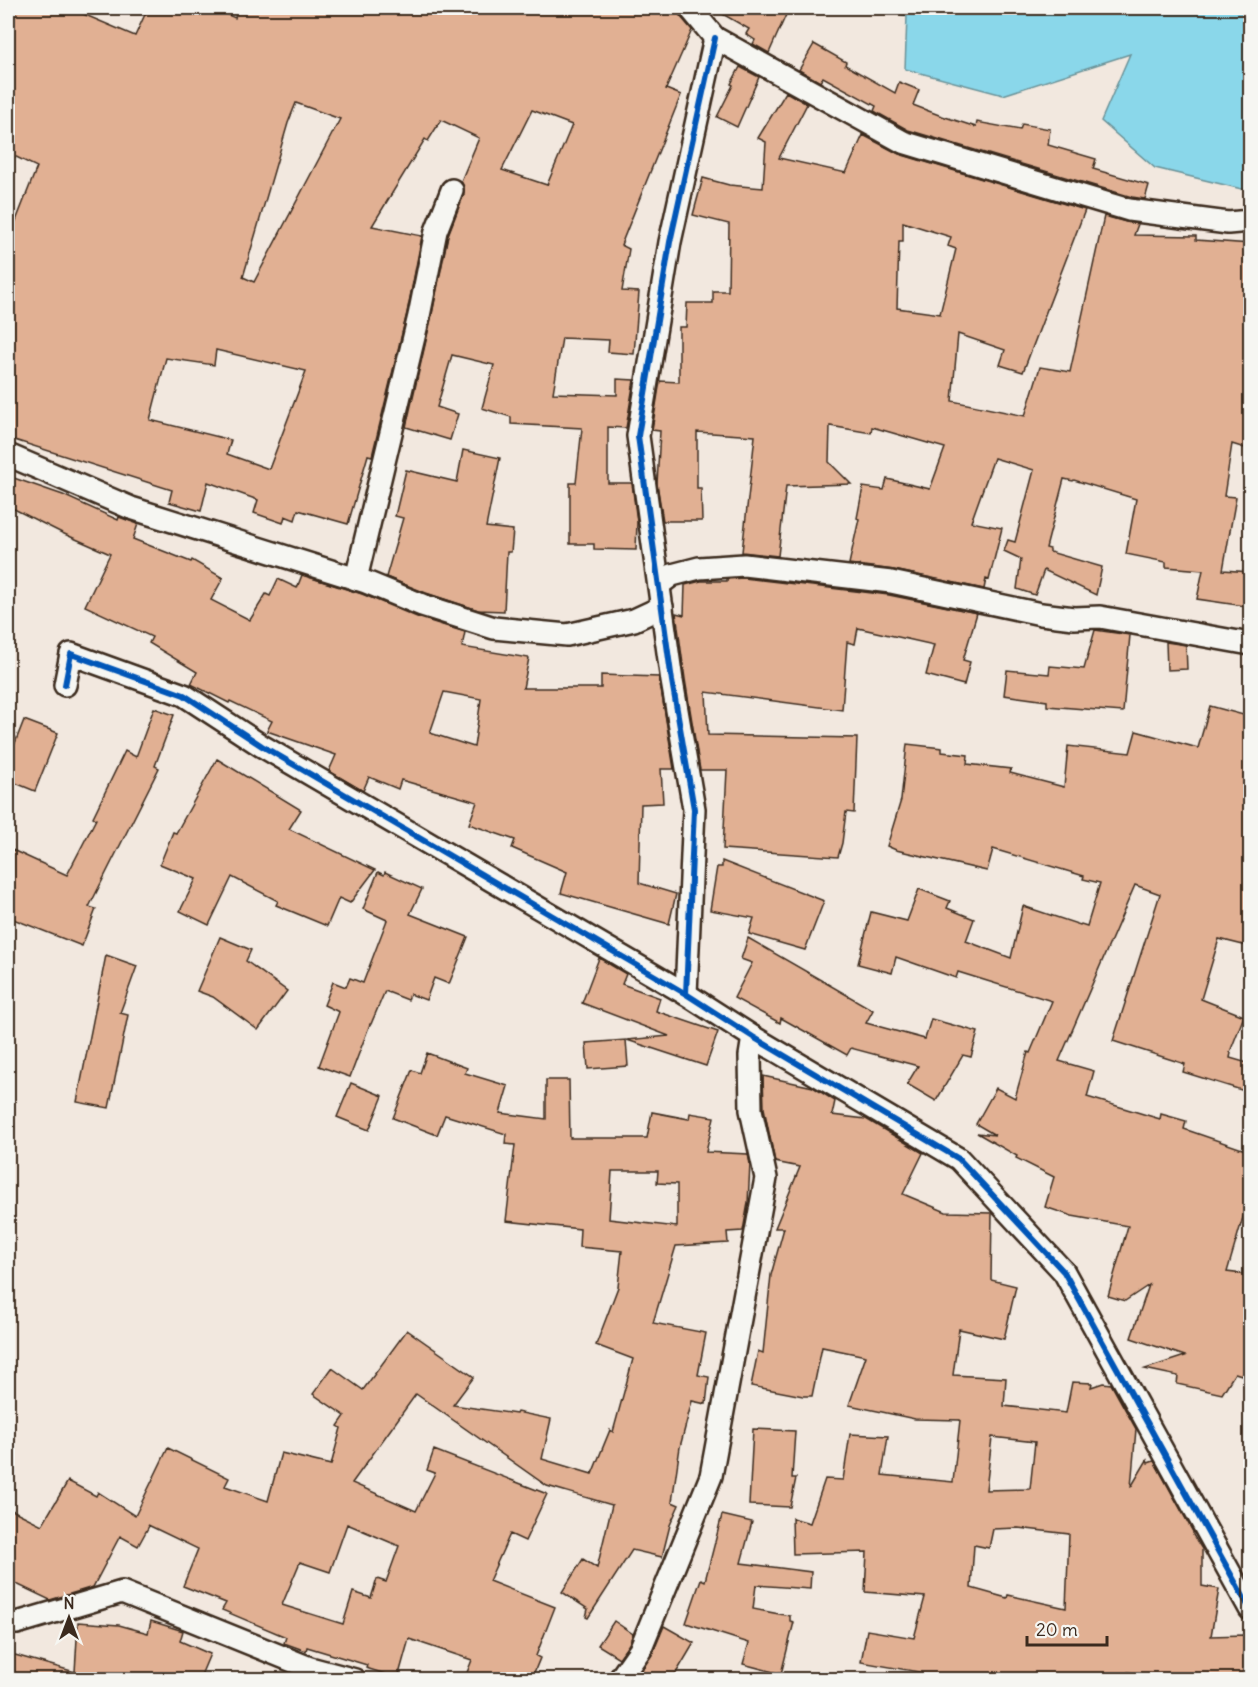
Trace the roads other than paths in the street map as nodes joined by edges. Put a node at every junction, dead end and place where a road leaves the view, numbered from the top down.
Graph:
1 (690, 8) edge
2 (715, 38) junction
3 (452, 190) dead end
4 (1251, 221) edge
5 (8, 455) edge
6 (356, 579) junction
7 (659, 585) junction
8 (662, 607) junction
9 (1251, 644) edge
10 (65, 685) dead end
11 (686, 994) junction
12 (753, 1037) junction
13 (1251, 1609) edge
14 (8, 1621) edge
15 (355, 1680) edge
16 (620, 1680) edge

1 - 2 street
2 - 4 street
2 - 7 street
3 - 6 street
5 - 6 street
6 - 8 street
7 - 8 street
7 - 9 street
8 - 11 street
10 - 11 street
11 - 12 street
12 - 13 street
12 - 16 street
14 - 15 street

